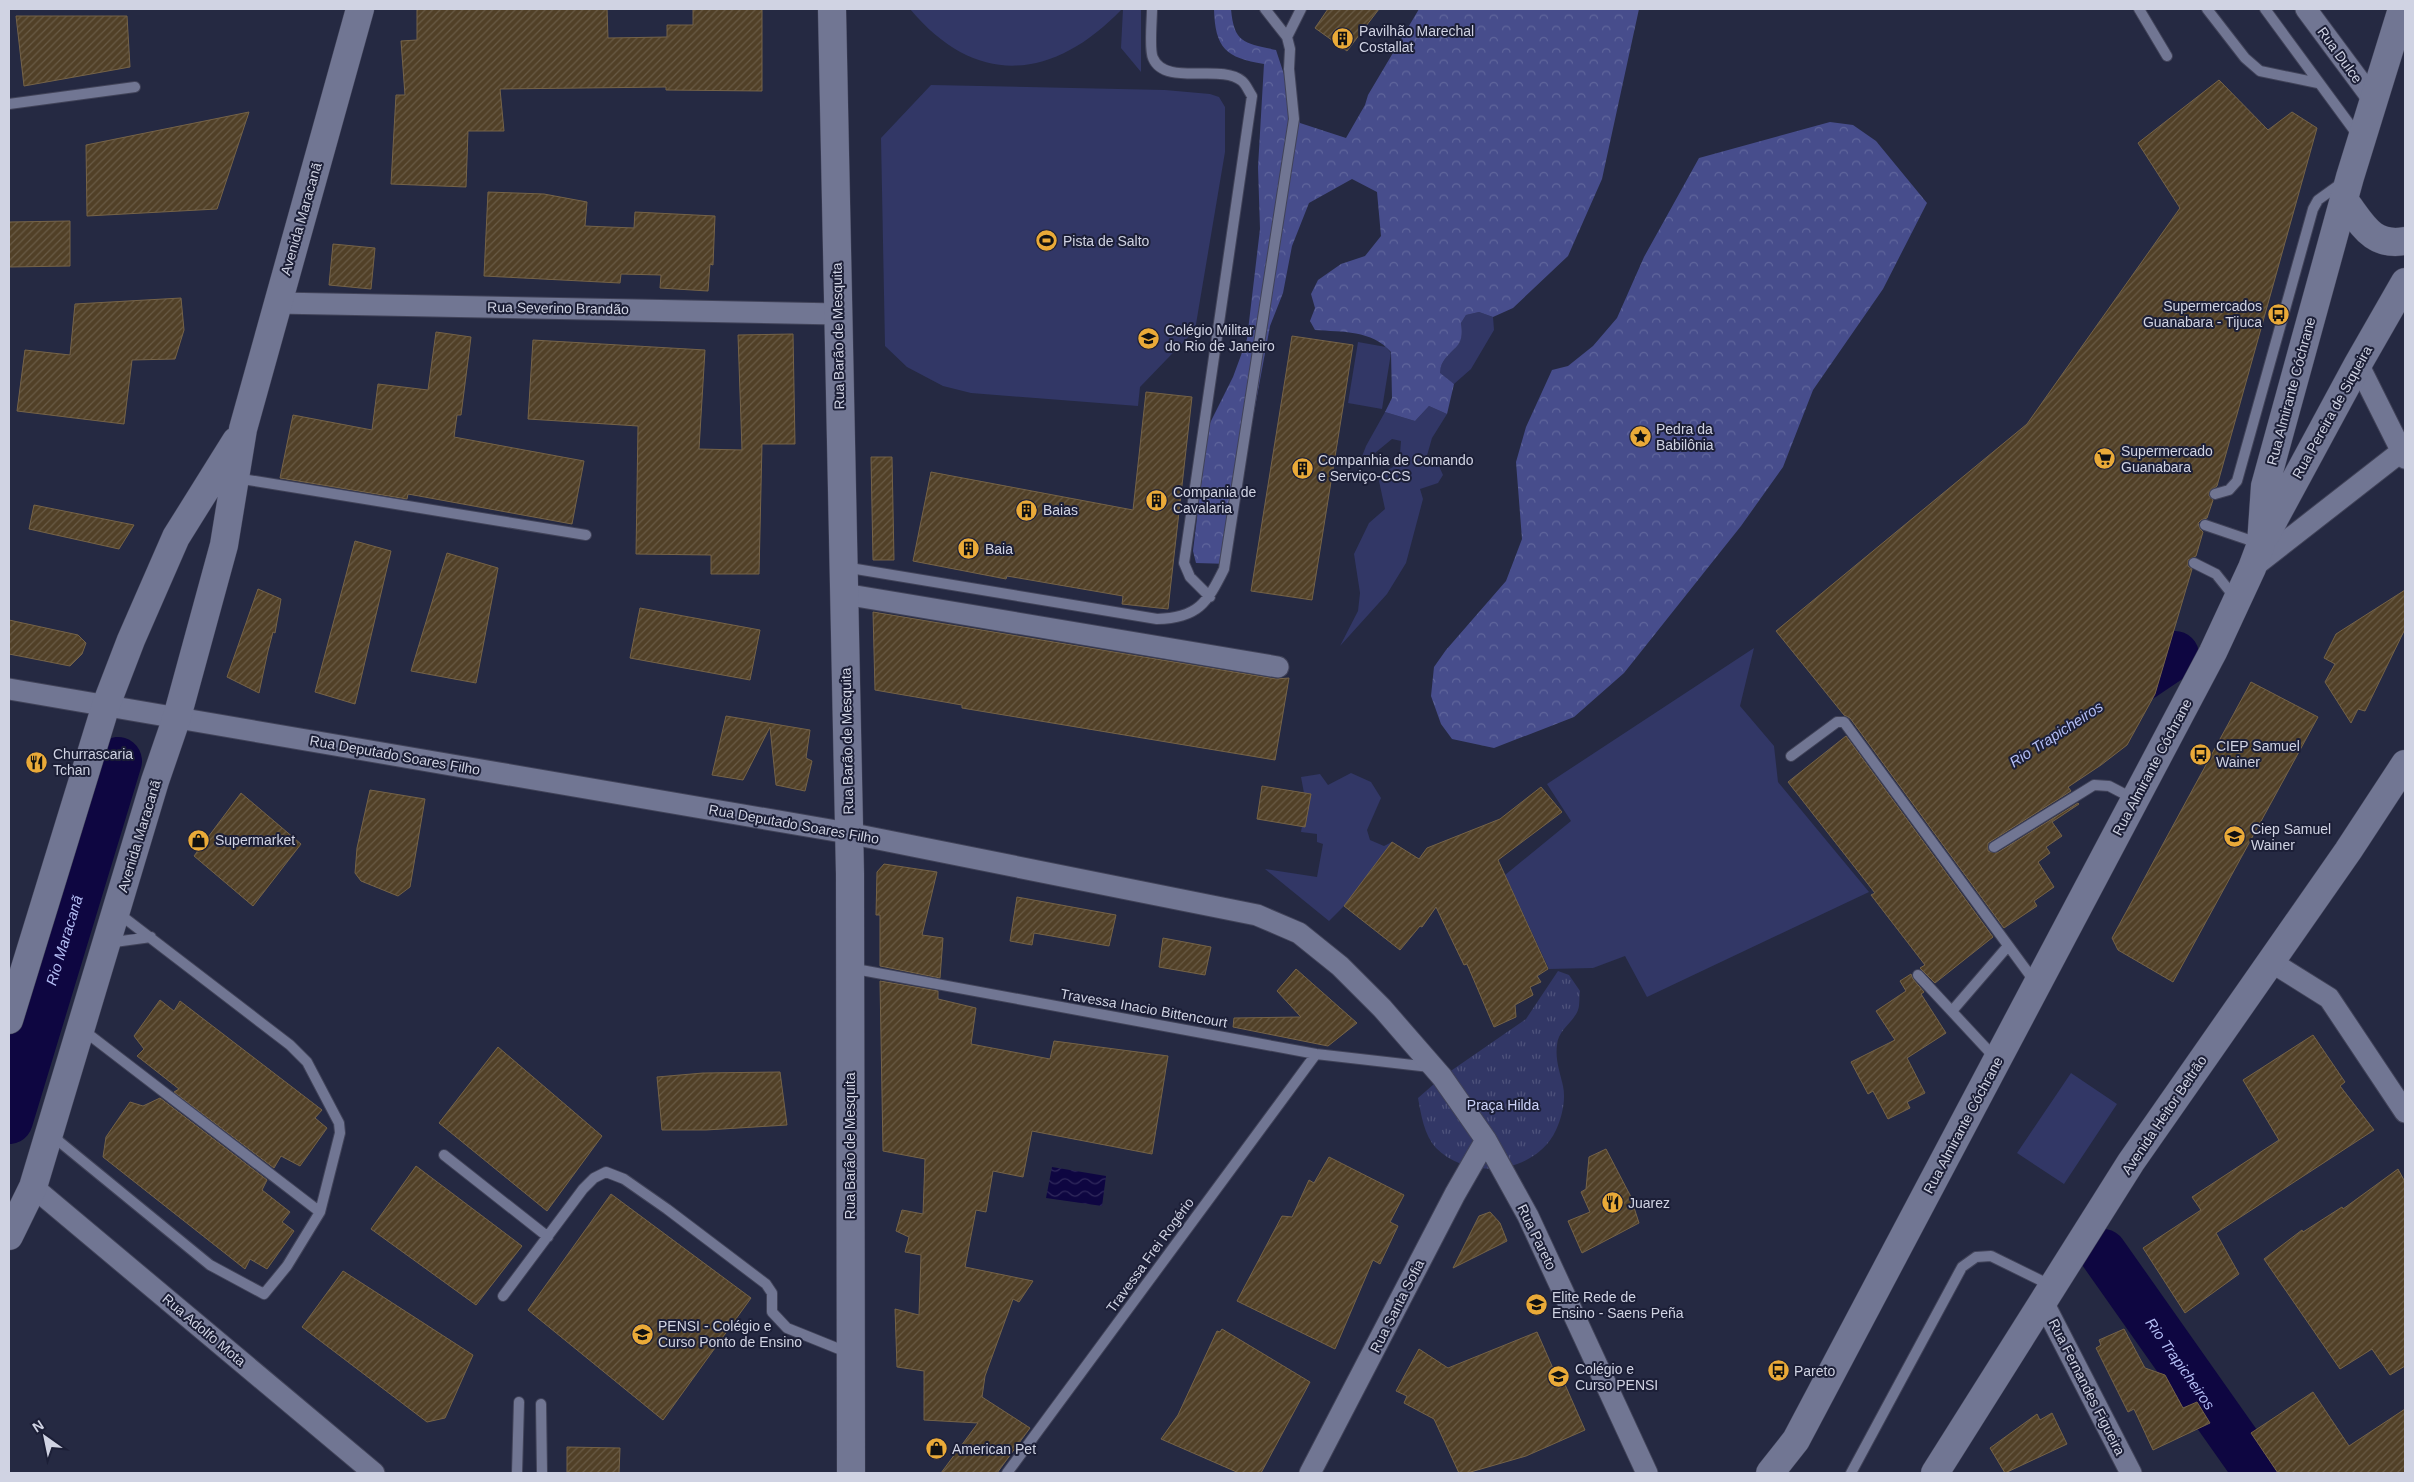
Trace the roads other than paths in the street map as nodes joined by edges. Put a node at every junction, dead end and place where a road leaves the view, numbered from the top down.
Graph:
1 (360, 9) edge
2 (832, 9) edge
3 (1152, 9) edge
4 (1265, 9) edge
5 (1301, 9) edge
6 (2139, 9) edge
7 (2207, 9) edge
8 (2265, 9) edge
9 (2306, 9) edge
10 (2402, 9) edge
11 (1287, 37) junction
12 (2167, 56) dead end
13 (2318, 83) junction
14 (135, 87) dead end
15 (2375, 102) junction
16 (9, 104) edge
17 (2362, 141) junction
18 (2347, 188) junction
19 (2405, 241) edge
20 (2405, 282) edge
21 (277, 302) junction
22 (838, 314) junction
23 (2358, 364) junction
24 (243, 429) junction
25 (2403, 455) edge
26 (235, 478) junction
27 (2215, 494) dead end
28 (2205, 525) dead end
29 (586, 535) dead end
30 (2257, 556) junction
31 (2194, 563) dead end
32 (843, 567) junction
33 (844, 594) junction
34 (1210, 597) junction
35 (2237, 600) junction
36 (1278, 667) dead end
37 (9, 689) edge
38 (106, 705) junction
39 (177, 717) junction
40 (1791, 756) dead end
41 (2405, 764) edge
42 (2135, 800) junction
43 (848, 833) junction
44 (1994, 847) dead end
45 (116, 912) junction
46 (151, 937) junction
47 (106, 944) junction
48 (2008, 946) junction
49 (2270, 961) junction
50 (850, 968) junction
51 (1918, 975) dead end
52 (2037, 985) junction
53 (1952, 1011) junction
54 (9, 1020) edge
55 (81, 1028) junction
56 (1316, 1054) junction
57 (1997, 1060) junction
58 (1433, 1067) junction
59 (2405, 1112) edge
60 (50, 1134) junction
61 (1486, 1140) junction
62 (444, 1154) dead end
63 (34, 1187) junction
64 (320, 1212) junction
65 (9, 1236) edge
66 (548, 1237) junction
67 (2047, 1294) junction
68 (503, 1296) dead end
69 (850, 1354) junction
70 (519, 1402) dead end
71 (541, 1404) dead end
72 (374, 1473) edge
73 (517, 1473) edge
74 (542, 1473) edge
75 (851, 1473) edge
76 (1007, 1473) edge
77 (1310, 1473) edge
78 (1647, 1473) edge
79 (1770, 1473) edge
80 (1851, 1473) edge
81 (1935, 1473) edge
82 (2131, 1473) edge

1 - 21 street, Avenida Maracanã
2 - 22 street, Rua Barão de Mesquita
3 - 34 lane
4 - 11 lane
5 - 11 lane
6 - 12 lane
7 - 13 lane
8 - 13 lane
9 - 15 street, Rua Dulce
10 - 15 street, Rua Almirante Cóchrane
11 - 34 lane
13 - 17 lane
14 - 16 lane
15 - 17 street, Rua Almirante Cóchrane
17 - 18 street, Rua Almirante Cóchrane
18 - 19 street
18 - 27 lane
18 - 30 street, Rua Almirante Cóchrane
20 - 23 street, Rua Pereira de Siqueira
21 - 22 street, Rua Severino Brandão
21 - 24 street, Avenida Maracanã
22 - 32 street, Rua Barão de Mesquita
23 - 25 street
23 - 30 street, Rua Pereira de Siqueira
24 - 26 street, Avenida Maracanã
24 - 38 street, Avenida Maracanã
25 - 30 street
26 - 29 lane
26 - 39 street, Avenida Maracanã
28 - 30 lane
30 - 35 street, Rua Almirante Cóchrane
31 - 35 lane
32 - 33 street, Rua Barão de Mesquita
32 - 34 lane
33 - 36 street
33 - 43 street, Rua Barão de Mesquita
35 - 42 street, Rua Almirante Cóchrane
37 - 38 street, Rua Deputado Soares Filho
38 - 39 street, Rua Deputado Soares Filho
38 - 54 street, Avenida Maracanã
39 - 43 street, Rua Deputado Soares Filho
39 - 45 street, Avenida Maracanã
40 - 48 lane
41 - 49 street, Avenida Heitor Beltrão
42 - 44 lane
42 - 52 street, Rua Almirante Cóchrane
43 - 50 street, Rua Barão de Mesquita
43 - 58 street, Rua Deputado Soares Filho
45 - 46 lane
45 - 47 street, Avenida Maracanã
46 - 47 lane
46 - 64 lane
47 - 55 street, Avenida Maracanã
48 - 52 lane
48 - 53 lane
49 - 59 street
49 - 67 street, Avenida Heitor Beltrão
50 - 56 lane, Travessa Inacio Bittencourt
50 - 69 street, Rua Barão de Mesquita
51 - 53 lane
52 - 57 street, Rua Almirante Cóchrane
53 - 57 lane
55 - 60 street, Avenida Maracanã
55 - 64 lane
56 - 58 lane, Travessa Inacio Bittencourt
56 - 76 lane, Travessa Frei Rogério
57 - 79 street, Rua Almirante Cóchrane
58 - 61 street, Rua Deputado Soares Filho
60 - 63 street, Avenida Maracanã
60 - 64 lane
61 - 77 street, Rua Santa Sofia
61 - 78 street, Rua Pareto
62 - 66 lane
63 - 65 street, Avenida Maracanã
63 - 72 street, Rua Adolfo Mota
66 - 68 lane
66 - 69 lane
67 - 80 lane
67 - 81 street, Avenida Heitor Beltrão
67 - 82 street, Rua Fernandes Figueira
69 - 75 street, Rua Barão de Mesquita
70 - 73 lane
71 - 74 lane

